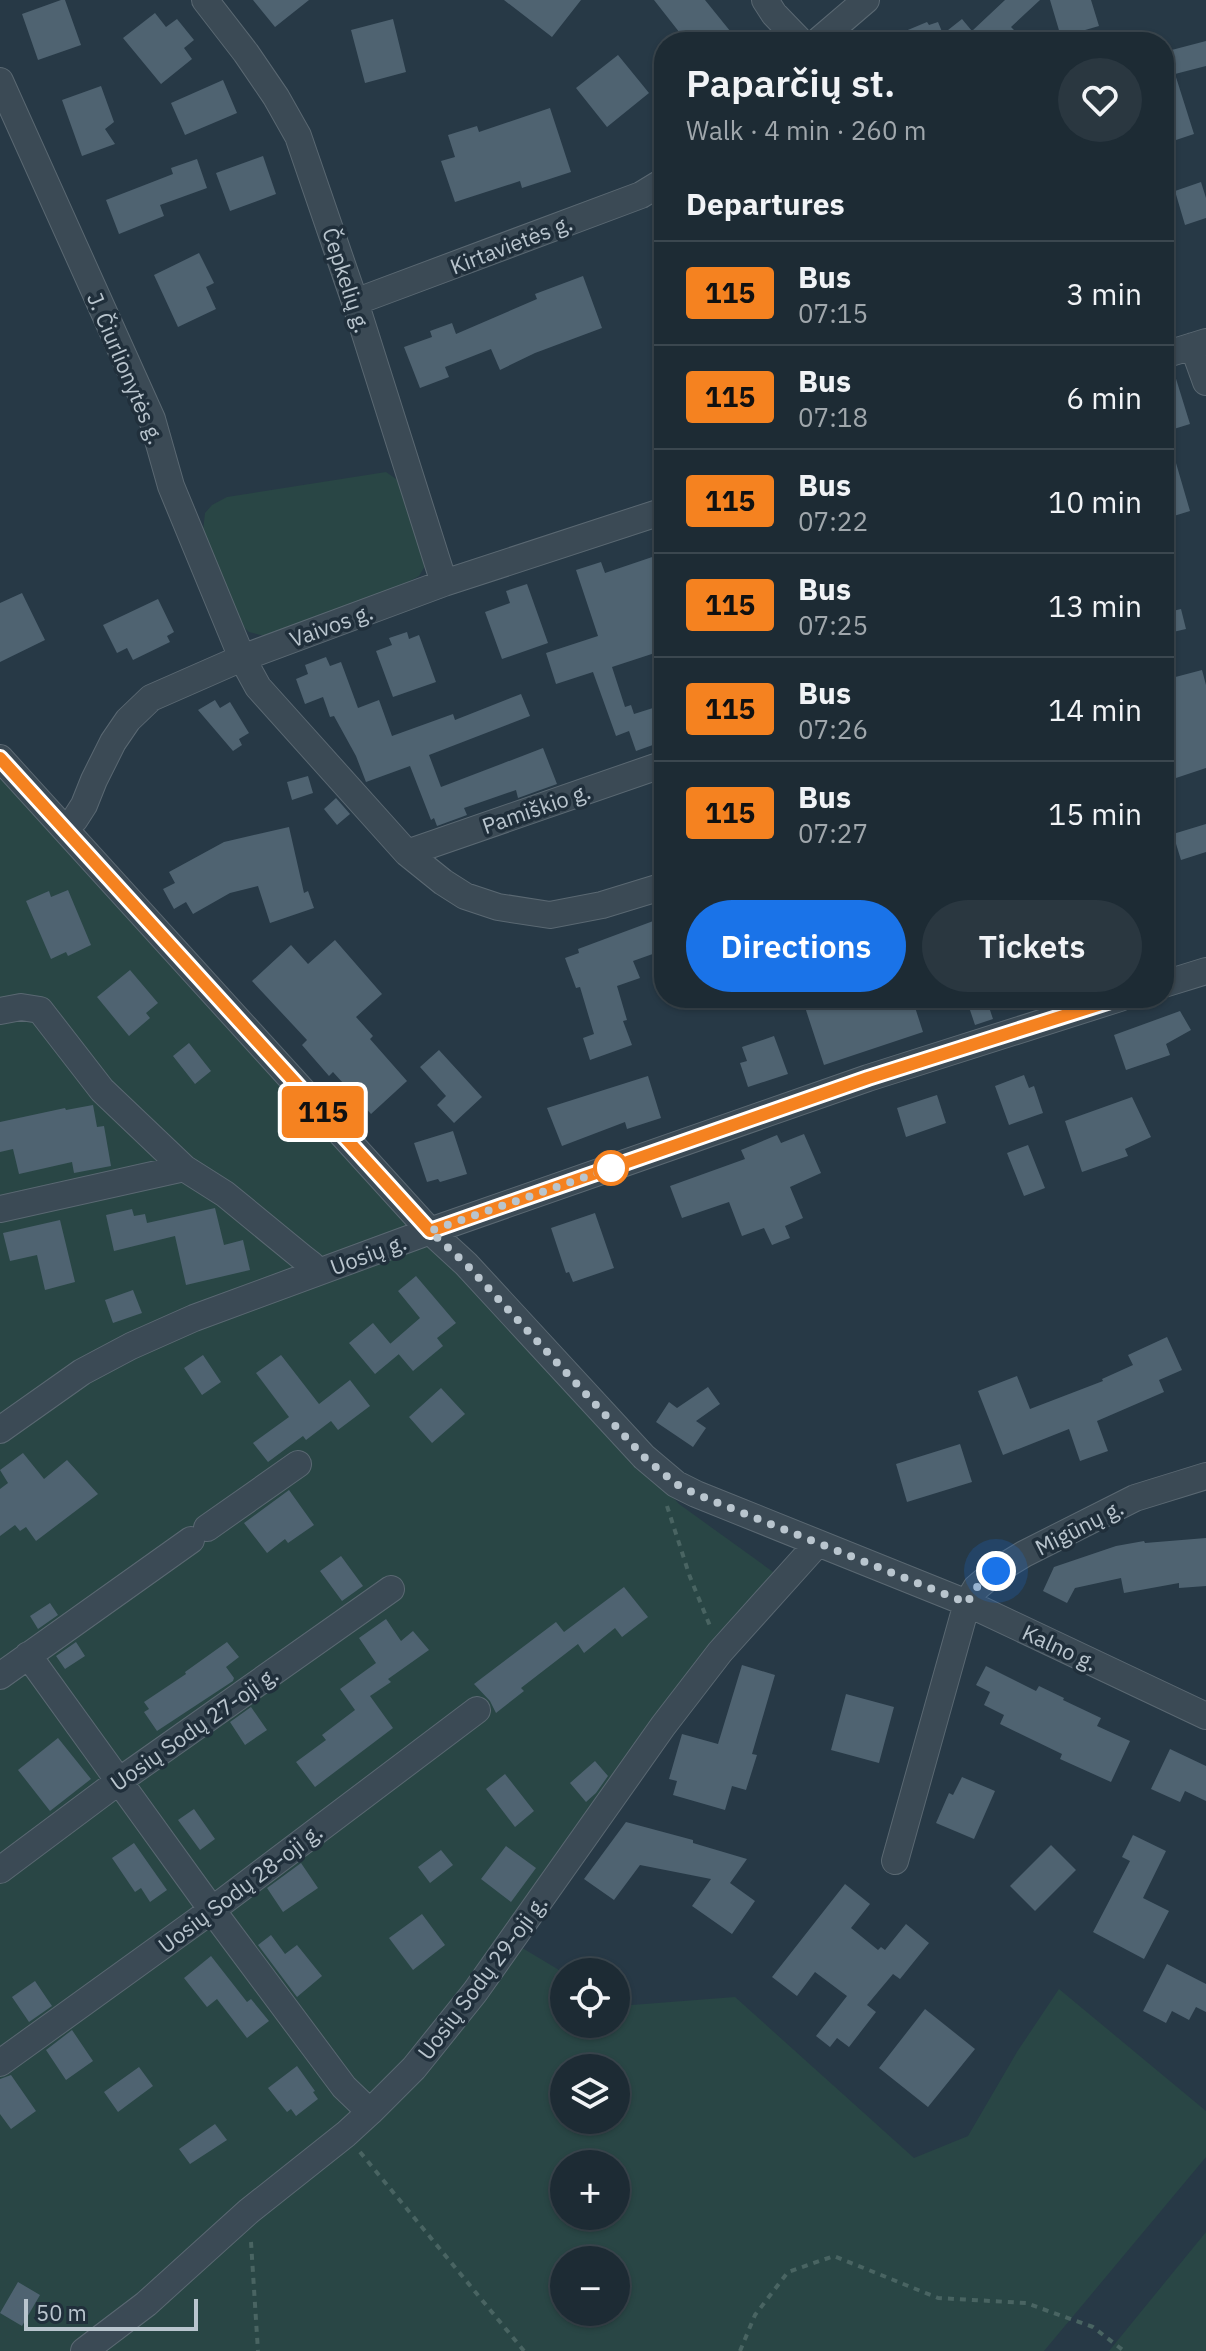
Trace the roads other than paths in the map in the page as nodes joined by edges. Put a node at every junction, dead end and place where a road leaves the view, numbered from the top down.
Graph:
1 (205, 0) edge
2 (765, 0) edge
3 (866, 0) edge
4 (791, 32) edge
5 (829, 32) edge
6 (0, 81) edge
7 (654, 187) edge
8 (355, 302) junction
9 (1200, 344) edge
10 (1174, 352) edge
11 (1206, 382) edge
12 (654, 514) edge
13 (444, 583) junction
14 (242, 658) junction
15 (0, 758) edge
16 (654, 767) edge
17 (66, 828) junction
18 (407, 853) junction
19 (654, 889) edge
20 (1206, 971) edge
21 (1174, 981) edge
22 (1082, 1008) edge
23 (0, 1011) edge
24 (184, 1168) junction
25 (0, 1209) edge
26 (430, 1231) junction
27 (315, 1273) junction
28 (0, 1430) edge
29 (298, 1464) dead end
30 (1206, 1476) edge
31 (818, 1543) junction
32 (391, 1589) dead end
33 (967, 1603) junction
34 (28, 1655) junction
35 (0, 1676) edge
36 (477, 1710) dead end
37 (1206, 1716) edge
38 (119, 1781) junction
39 (895, 1861) dead end
40 (0, 1870) edge
41 (212, 1910) junction
42 (0, 2063) edge
43 (370, 2112) junction
44 (84, 2351) edge

1 - 8 street, Čepkelių g.
2 - 4 street
3 - 5 street
6 - 14 street, J. Čiurlionytės g.
7 - 8 street, Kirtavietės g.
8 - 13 street, Čepkelių g.
9 - 10 street
9 - 11 street
12 - 13 street, Vaivos g.
13 - 14 street, Vaivos g.
14 - 17 street, Vaivos g.
14 - 18 street
15 - 17 street, Kalno g.
16 - 18 street, Pamiškio g.
17 - 26 street, Kalno g.
18 - 19 street
20 - 21 street
22 - 26 street, Uosių g.
23 - 24 street
24 - 25 street
24 - 27 street
26 - 27 street, Uosių g.
26 - 31 street, Kalno g.
27 - 28 street, Uosių g.
29 - 34 street
30 - 33 street, Migūnų g.
31 - 33 street, Kalno g.
31 - 43 street, Uosių Sodų 29-oji g.
32 - 38 street, Uosių Sodų 27-oji g.
33 - 37 street, Kalno g.
33 - 39 street
34 - 35 street
34 - 38 street
36 - 41 street, Uosių Sodų 28-oji g.
38 - 40 street, Uosių Sodų 27-oji g.
38 - 41 street
41 - 42 street, Uosių Sodų 28-oji g.
41 - 43 street
43 - 44 street, Uosių Sodų 29-oji g.

